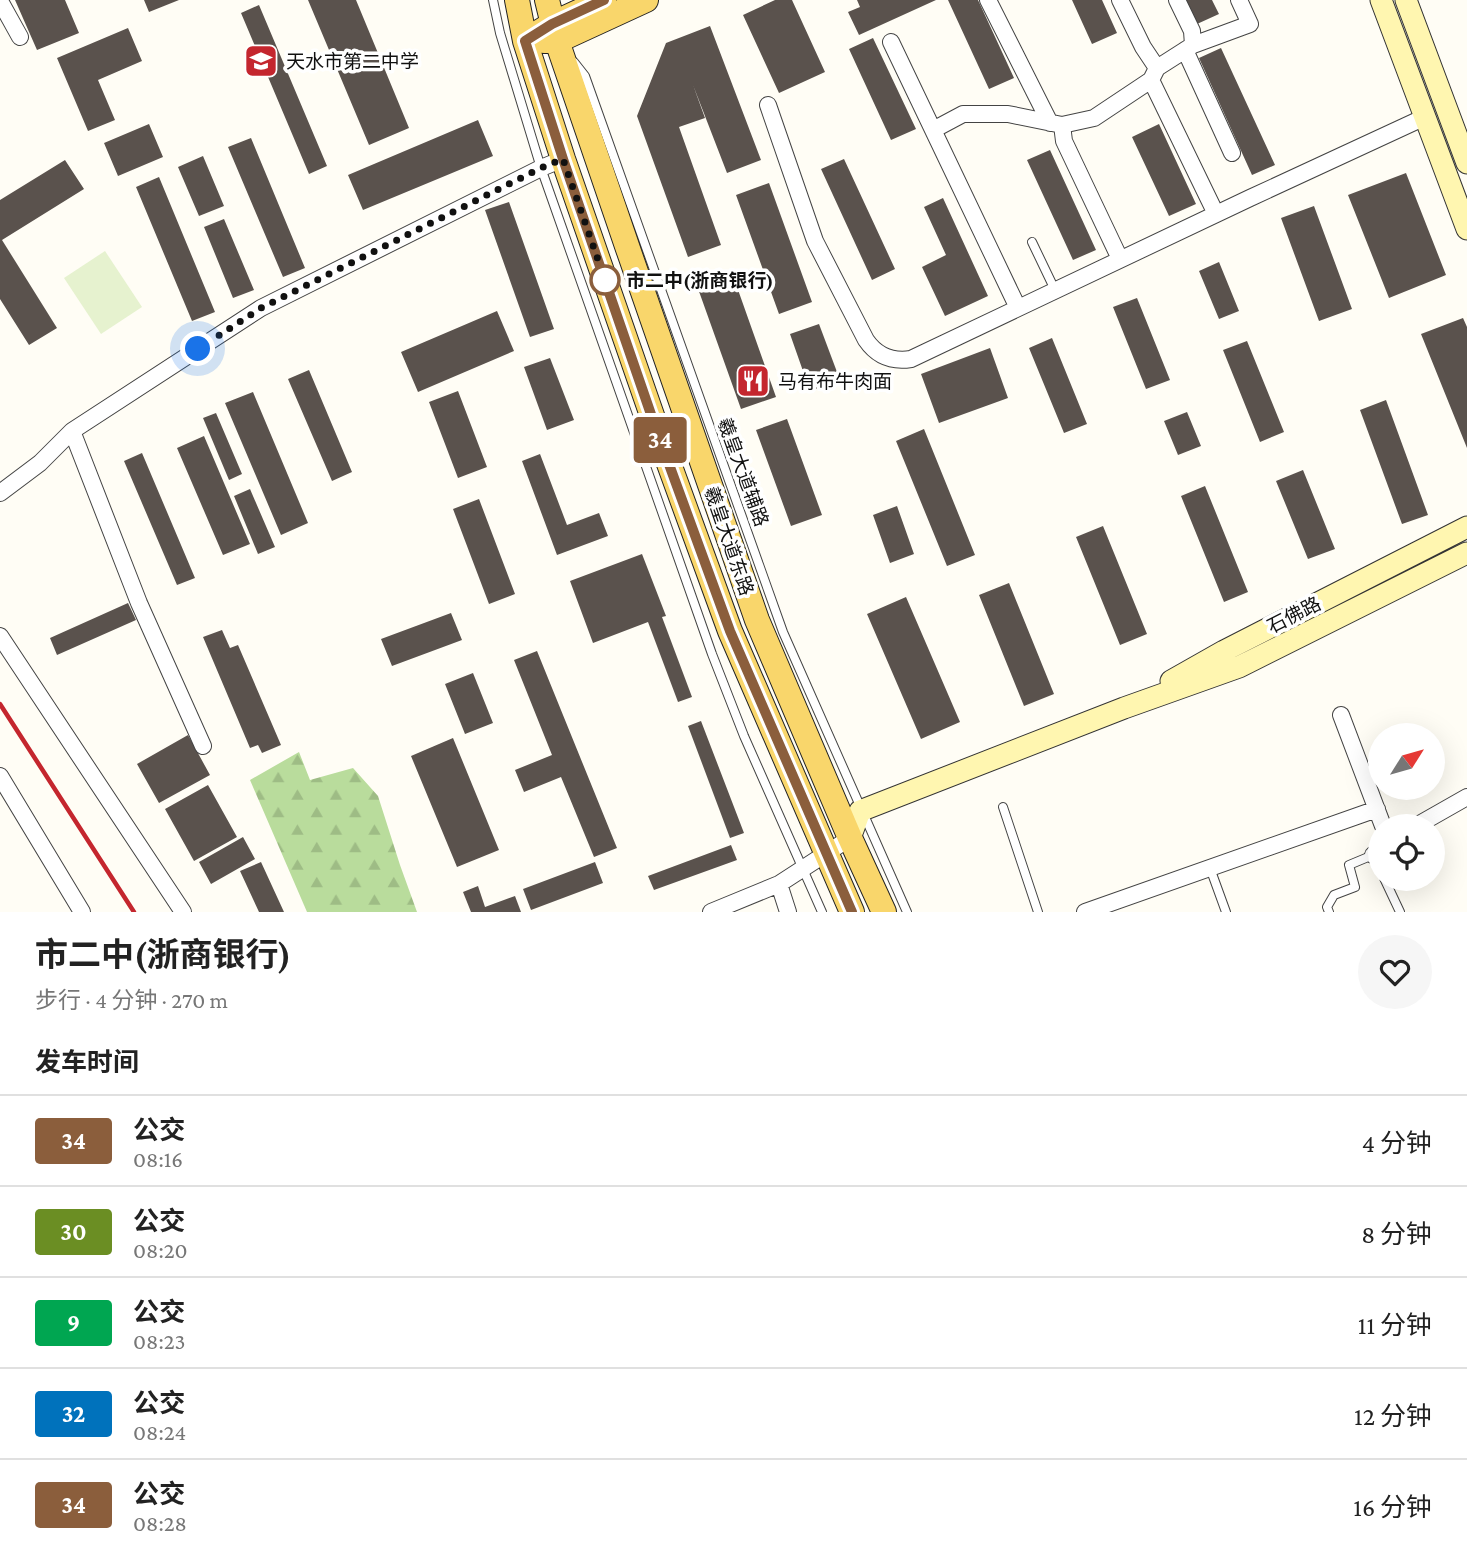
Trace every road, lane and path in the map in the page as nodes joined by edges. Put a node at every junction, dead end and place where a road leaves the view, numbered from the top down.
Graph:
1 (493, 0) edge
2 (517, 0) edge
3 (604, 0) edge
4 (646, 0) edge
5 (988, 0) edge
6 (1121, 0) edge
7 (1177, 0) edge
8 (1239, 0) edge
9 (1381, 0) edge
10 (1406, 0) edge
11 (0, 1) edge
12 (552, 22) edge
13 (20, 37) dead end
14 (525, 41) junction
15 (891, 42) dead end
16 (1189, 47) junction
17 (1154, 74) junction
18 (768, 106) dead end
19 (1425, 117) junction
20 (1056, 124) junction
21 (933, 130) junction
22 (1232, 153) dead end
23 (552, 163) junction
24 (1467, 163) edge
25 (1216, 214) junction
26 (1467, 229) edge
27 (1032, 242) dead end
28 (1120, 259) junction
29 (1055, 290) junction
30 (1018, 308) junction
31 (72, 431) junction
32 (0, 493) edge
33 (1467, 527) edge
34 (1467, 553) edge
35 (0, 636) edge
36 (1124, 708) junction
37 (1341, 715) dead end
38 (203, 746) dead end
39 (0, 776) edge
40 (1467, 797) edge
41 (1003, 807) dead end
42 (1377, 808) junction
43 (860, 811) junction
44 (1379, 814) edge
45 (1437, 814) edge
46 (850, 838) junction
47 (826, 853) junction
48 (1368, 856) edge
49 (1210, 868) junction
50 (801, 869) junction
51 (779, 884) junction
52 (1390, 891) edge
53 (82, 912) edge
54 (183, 912) edge
55 (711, 912) edge
56 (788, 912) edge
57 (822, 912) edge
58 (852, 912) edge
59 (884, 912) edge
60 (906, 912) edge
61 (1038, 912) edge
62 (1086, 912) edge
63 (1226, 912) edge
64 (1329, 912) edge
65 (1400, 912) edge

1 - 23 lane
2 - 14 main road, 羲皇大道东路
3 - 12 main road
4 - 12 main road
5 - 20 street
6 - 17 street
7 - 16 street
8 - 16 street
9 - 19 street
10 - 24 street
11 - 13 street
12 - 14 main road
12 - 43 lane, 羲皇大道辅路
12 - 46 main road, 羲皇大道东路
14 - 23 main road, 羲皇大道东路
15 - 21 street
16 - 17 street
16 - 22 street
17 - 20 street
17 - 25 street
18 - 30 street
19 - 25 street
19 - 26 street
20 - 21 street
20 - 28 street
21 - 30 street
23 - 31 street
23 - 47 main road, 羲皇大道东路
23 - 50 lane
25 - 28 street
27 - 29 lane
28 - 29 street
29 - 30 street
31 - 32 street
31 - 38 street
33 - 36 street, 石佛路
34 - 36 street, 石佛路
35 - 54 street
36 - 43 street, 石佛路
37 - 42 street
39 - 53 street
40 - 45 street
41 - 61 lane
42 - 44 street
42 - 49 street
43 - 46 street
43 - 60 lane, 羲皇大道辅路
46 - 47 street
46 - 59 main road, 羲皇大道东路
47 - 50 street
47 - 58 main road, 羲皇大道东路
48 - 64 lane
49 - 62 street
49 - 63 lane
50 - 51 street
50 - 57 lane
51 - 55 street
51 - 56 street
52 - 65 lane

